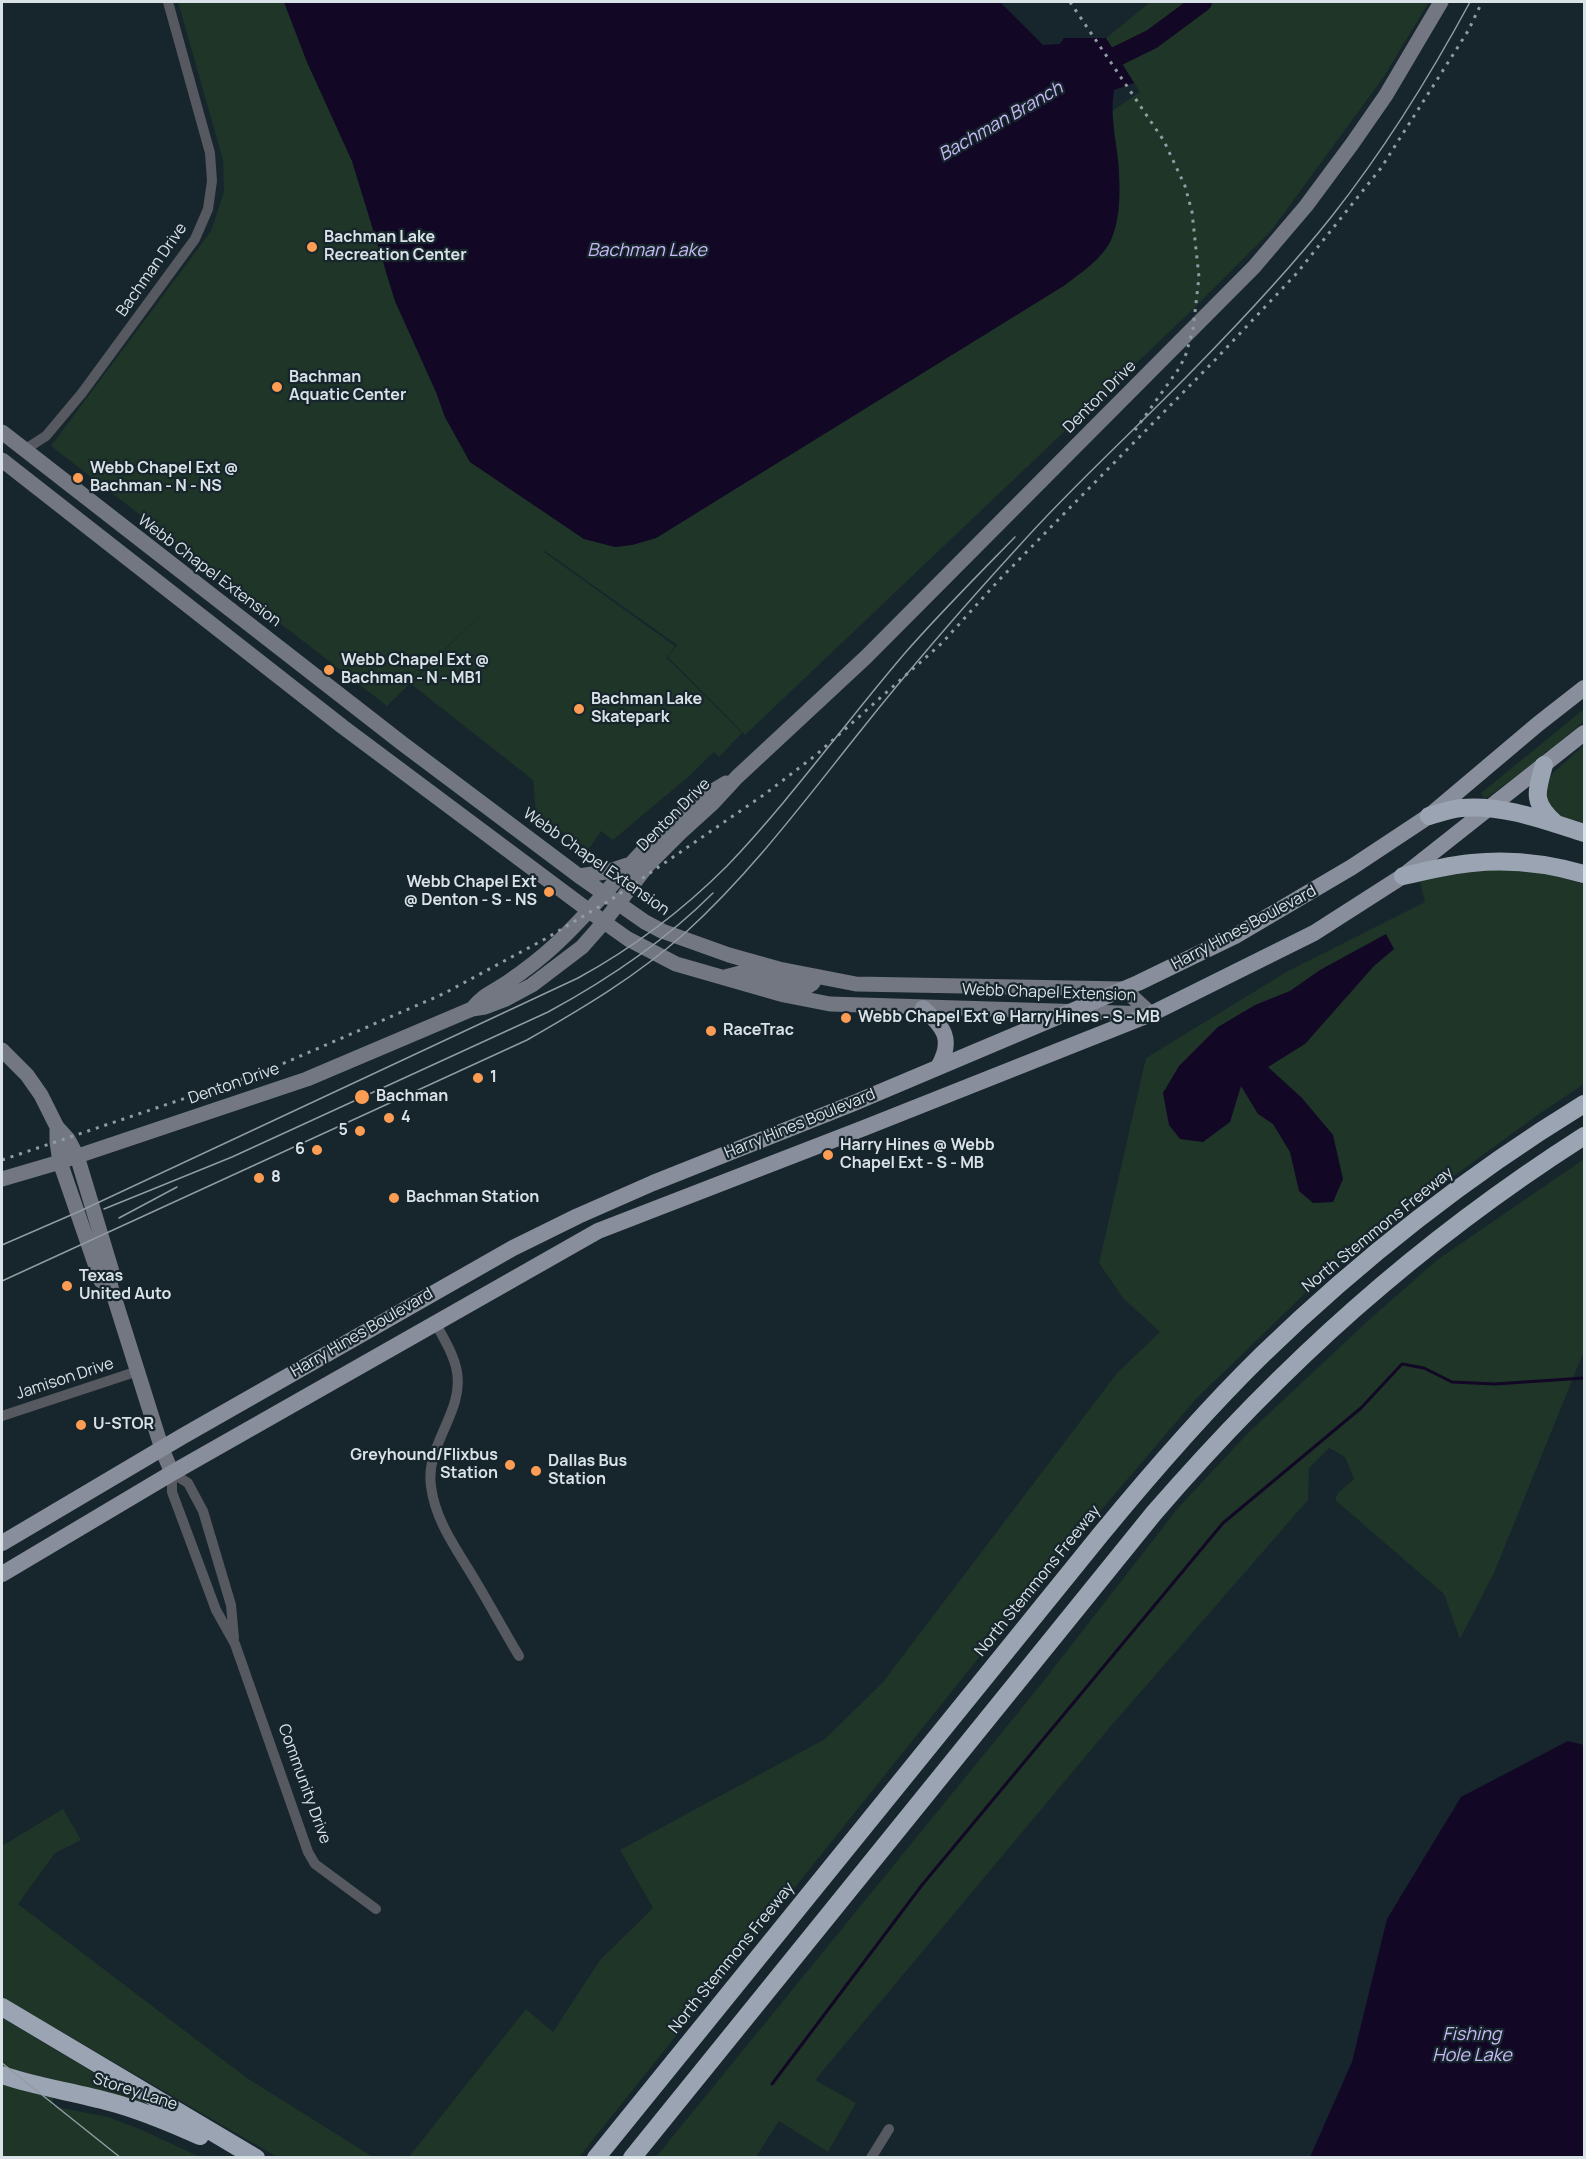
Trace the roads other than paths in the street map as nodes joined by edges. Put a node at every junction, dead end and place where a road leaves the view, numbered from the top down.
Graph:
1 (168, 2) edge
2 (1441, 2) edge
3 (2, 432) edge
4 (24, 450) junction
5 (2, 460) edge
6 (195, 582) junction
7 (180, 600) junction
8 (1584, 688) edge
9 (358, 708) junction
10 (343, 727) junction
11 (1584, 733) edge
12 (389, 761) junction
13 (1544, 765) junction
14 (736, 777) junction
15 (466, 790) junction
16 (1489, 809) junction
17 (1429, 816) junction
18 (1557, 824) junction
19 (1584, 833) edge
20 (627, 865) junction
21 (1584, 874) edge
22 (579, 876) junction
23 (1403, 876) junction
24 (604, 892) junction
25 (619, 904) junction
26 (589, 909) junction
27 (604, 922) junction
28 (814, 976) junction
29 (725, 977) junction
30 (1124, 989) junction
31 (923, 1008) junction
32 (472, 1009) junction
33 (1071, 1011) junction
34 (1151, 1014) junction
35 (2, 1050) edge
36 (938, 1067) junction
37 (854, 1103) junction
38 (1584, 1104) edge
39 (57, 1126) junction
40 (864, 1128) junction
41 (1584, 1136) edge
42 (77, 1156) junction
43 (60, 1161) junction
44 (2, 1179) edge
45 (653, 1183) junction
46 (662, 1206) junction
47 (110, 1284) junction
48 (426, 1296) junction
49 (435, 1322) junction
50 (138, 1371) junction
51 (2, 1416) edge
52 (162, 1449) junction
53 (172, 1473) junction
54 (2, 1544) edge
55 (2, 1574) edge
56 (235, 1644) junction
57 (519, 1656) dead end
58 (376, 1909) dead end
59 (2, 2007) edge
60 (2, 2075) edge
61 (889, 2129) dead end
62 (254, 2157) edge
63 (596, 2157) edge
64 (632, 2157) edge
65 (871, 2157) edge

1 - 4 street, Bachman Drive
2 - 14 main road, Denton Drive
3 - 4 main road, Webb Chapel Extension
4 - 5 main road
4 - 6 main road, Webb Chapel Extension
5 - 7 main road, Webb Chapel Extension
6 - 7 main road
6 - 9 main road, Webb Chapel Extension
7 - 10 main road, Webb Chapel Extension
8 - 17 main road, Harry Hines Boulevard
9 - 10 main road
9 - 15 main road, Webb Chapel Extension
10 - 12 main road, Webb Chapel Extension
11 - 13 main road, Harry Hines Boulevard
12 - 15 main road
12 - 26 main road, Webb Chapel Extension
13 - 16 main road, Harry Hines Boulevard
13 - 18 highway
14 - 20 main road, Denton Drive
14 - 25 main road, Denton Drive
15 - 22 main road, Webb Chapel Extension
16 - 17 highway
16 - 18 highway
16 - 23 main road, Harry Hines Boulevard
17 - 30 main road, Harry Hines Boulevard
18 - 19 highway
20 - 22 main road
20 - 24 main road, Denton Drive
21 - 23 highway
22 - 24 main road, Webb Chapel Extension
23 - 34 main road, Harry Hines Boulevard
24 - 25 main road, Webb Chapel Extension
24 - 26 main road, Denton Drive
25 - 27 main road, Denton Drive
25 - 28 main road, Webb Chapel Extension
26 - 27 main road, Webb Chapel Extension
26 - 32 main road, Denton Drive
27 - 29 main road, Webb Chapel Extension
27 - 32 main road, Denton Drive
28 - 29 main road
28 - 30 main road, Webb Chapel Extension
29 - 31 main road, Webb Chapel Extension
30 - 33 main road, Harry Hines Boulevard
30 - 34 main road, Webb Chapel Extension
31 - 33 main road, Webb Chapel Extension
31 - 36 main road
32 - 42 main road, Denton Drive
33 - 34 main road, Webb Chapel Extension
33 - 36 main road, Harry Hines Boulevard
34 - 40 main road, Harry Hines Boulevard
35 - 39 main road, Community Drive
36 - 37 main road, Harry Hines Boulevard
37 - 40 main road
37 - 45 main road, Harry Hines Boulevard
38 - 63 highway, North Stemmons Freeway
39 - 42 main road, Community Drive
39 - 43 main road, Community Drive
40 - 46 main road, Harry Hines Boulevard
41 - 64 highway
42 - 43 main road, Denton Drive
42 - 47 main road, Community Drive
43 - 44 main road, Denton Drive
43 - 47 main road, Community Drive
45 - 46 main road
45 - 48 main road, Harry Hines Boulevard
46 - 49 main road, Harry Hines Boulevard
47 - 50 main road, Community Drive
48 - 49 main road
48 - 52 main road, Harry Hines Boulevard
49 - 53 main road, Harry Hines Boulevard
49 - 57 street
50 - 51 street, Jamison Drive
50 - 52 main road, Community Drive
52 - 53 main road, Community Drive
52 - 54 main road, Harry Hines Boulevard
53 - 55 main road, Harry Hines Boulevard
53 - 56 street, Community Drive
53 - 56 street, Community Drive
56 - 58 street, Community Drive
59 - 62 highway
60 - 62 highway, Storey Lane
61 - 65 street

